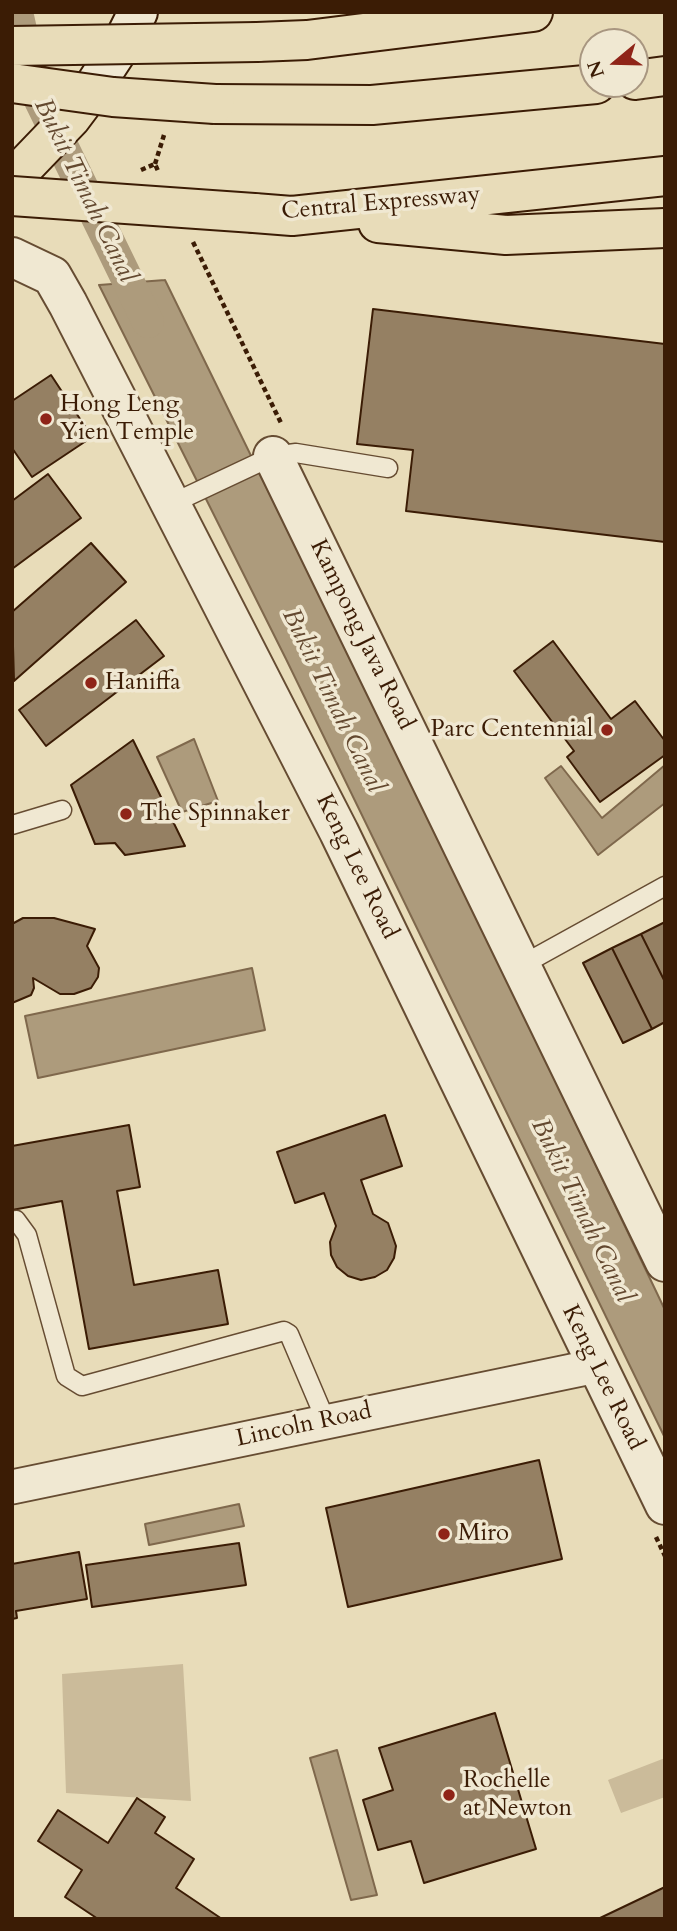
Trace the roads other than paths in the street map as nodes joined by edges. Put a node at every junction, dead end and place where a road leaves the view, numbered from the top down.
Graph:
1 (138, 12) edge
2 (533, 12) edge
3 (12, 46) edge
4 (12, 83) edge
5 (579, 86) edge
6 (80, 106) joint
7 (665, 176) edge
8 (15, 179) edge
9 (292, 216) junction
10 (665, 228) edge
11 (12, 257) edge
12 (280, 456) junction
13 (388, 468) dead end
14 (172, 504) junction
15 (62, 810) dead end
16 (12, 825) edge
17 (665, 886) edge
18 (522, 965) junction
19 (12, 1221) edge
20 (665, 1262) edge
21 (596, 1366) junction
22 (326, 1421) junction
23 (13, 1483) edge
24 (665, 1505) edge

1 - 6 street
2 - 3 main road, bridge
4 - 5 main road, bridge
6 - 8 main road
7 - 9 main road, Central Expressway
8 - 9 main road, Central Expressway, bridge
9 - 10 main road
11 - 14 street, Keng Lee Road
12 - 13 lane
12 - 14 lane
12 - 18 street, Kampong Java Road
14 - 21 street, Keng Lee Road
15 - 16 lane
17 - 18 lane
18 - 20 street, Kampong Java Road
19 - 22 lane
21 - 22 street, Lincoln Road
21 - 24 street, Keng Lee Road
22 - 23 street, Lincoln Road

